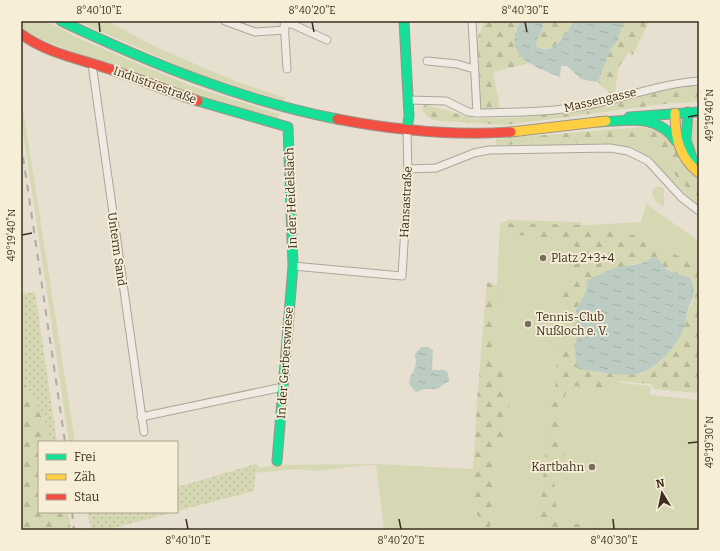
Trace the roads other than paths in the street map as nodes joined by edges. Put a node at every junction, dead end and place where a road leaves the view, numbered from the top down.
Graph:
1 (60, 21) edge
2 (225, 21) edge
3 (404, 21) edge
4 (472, 21) edge
5 (285, 25) edge
6 (21, 34) edge
7 (327, 40) dead end
8 (427, 61) dead end
9 (92, 64) junction
10 (474, 68) junction
11 (287, 69) dead end
12 (699, 81) edge
13 (408, 100) junction
14 (688, 112) junction
15 (699, 112) edge
16 (477, 113) junction
17 (675, 113) junction
18 (598, 122) junction
19 (408, 129) junction
20 (289, 130) joint
21 (676, 141) junction
22 (408, 168) junction
23 (699, 173) edge
24 (699, 211) edge
25 (293, 266) junction
26 (283, 387) junction
27 (142, 417) junction
28 (144, 432) dead end
29 (277, 461) dead end

1 - 19 main road
2 - 5 street
3 - 13 main road
4 - 10 street
5 - 7 street
5 - 11 street
6 - 9 main road, Industriestraße
8 - 10 street
9 - 20 main road, Industriestraße
9 - 27 street, Unterm Sand
10 - 16 street
12 - 16 street, Massengasse
13 - 16 street, Massengasse
13 - 19 main road
14 - 15 main road
14 - 17 main road
14 - 23 main road
17 - 18 main road
17 - 21 main road
18 - 19 main road
18 - 21 main road
19 - 22 street, Hansastraße
20 - 25 main road, In der Heidelslach
21 - 23 main road
22 - 24 street
22 - 25 street, Hansastraße
25 - 26 main road, In der Gerberswiese
26 - 27 street
26 - 29 main road, In der Gerberswiese
27 - 28 street, Unterm Sand

